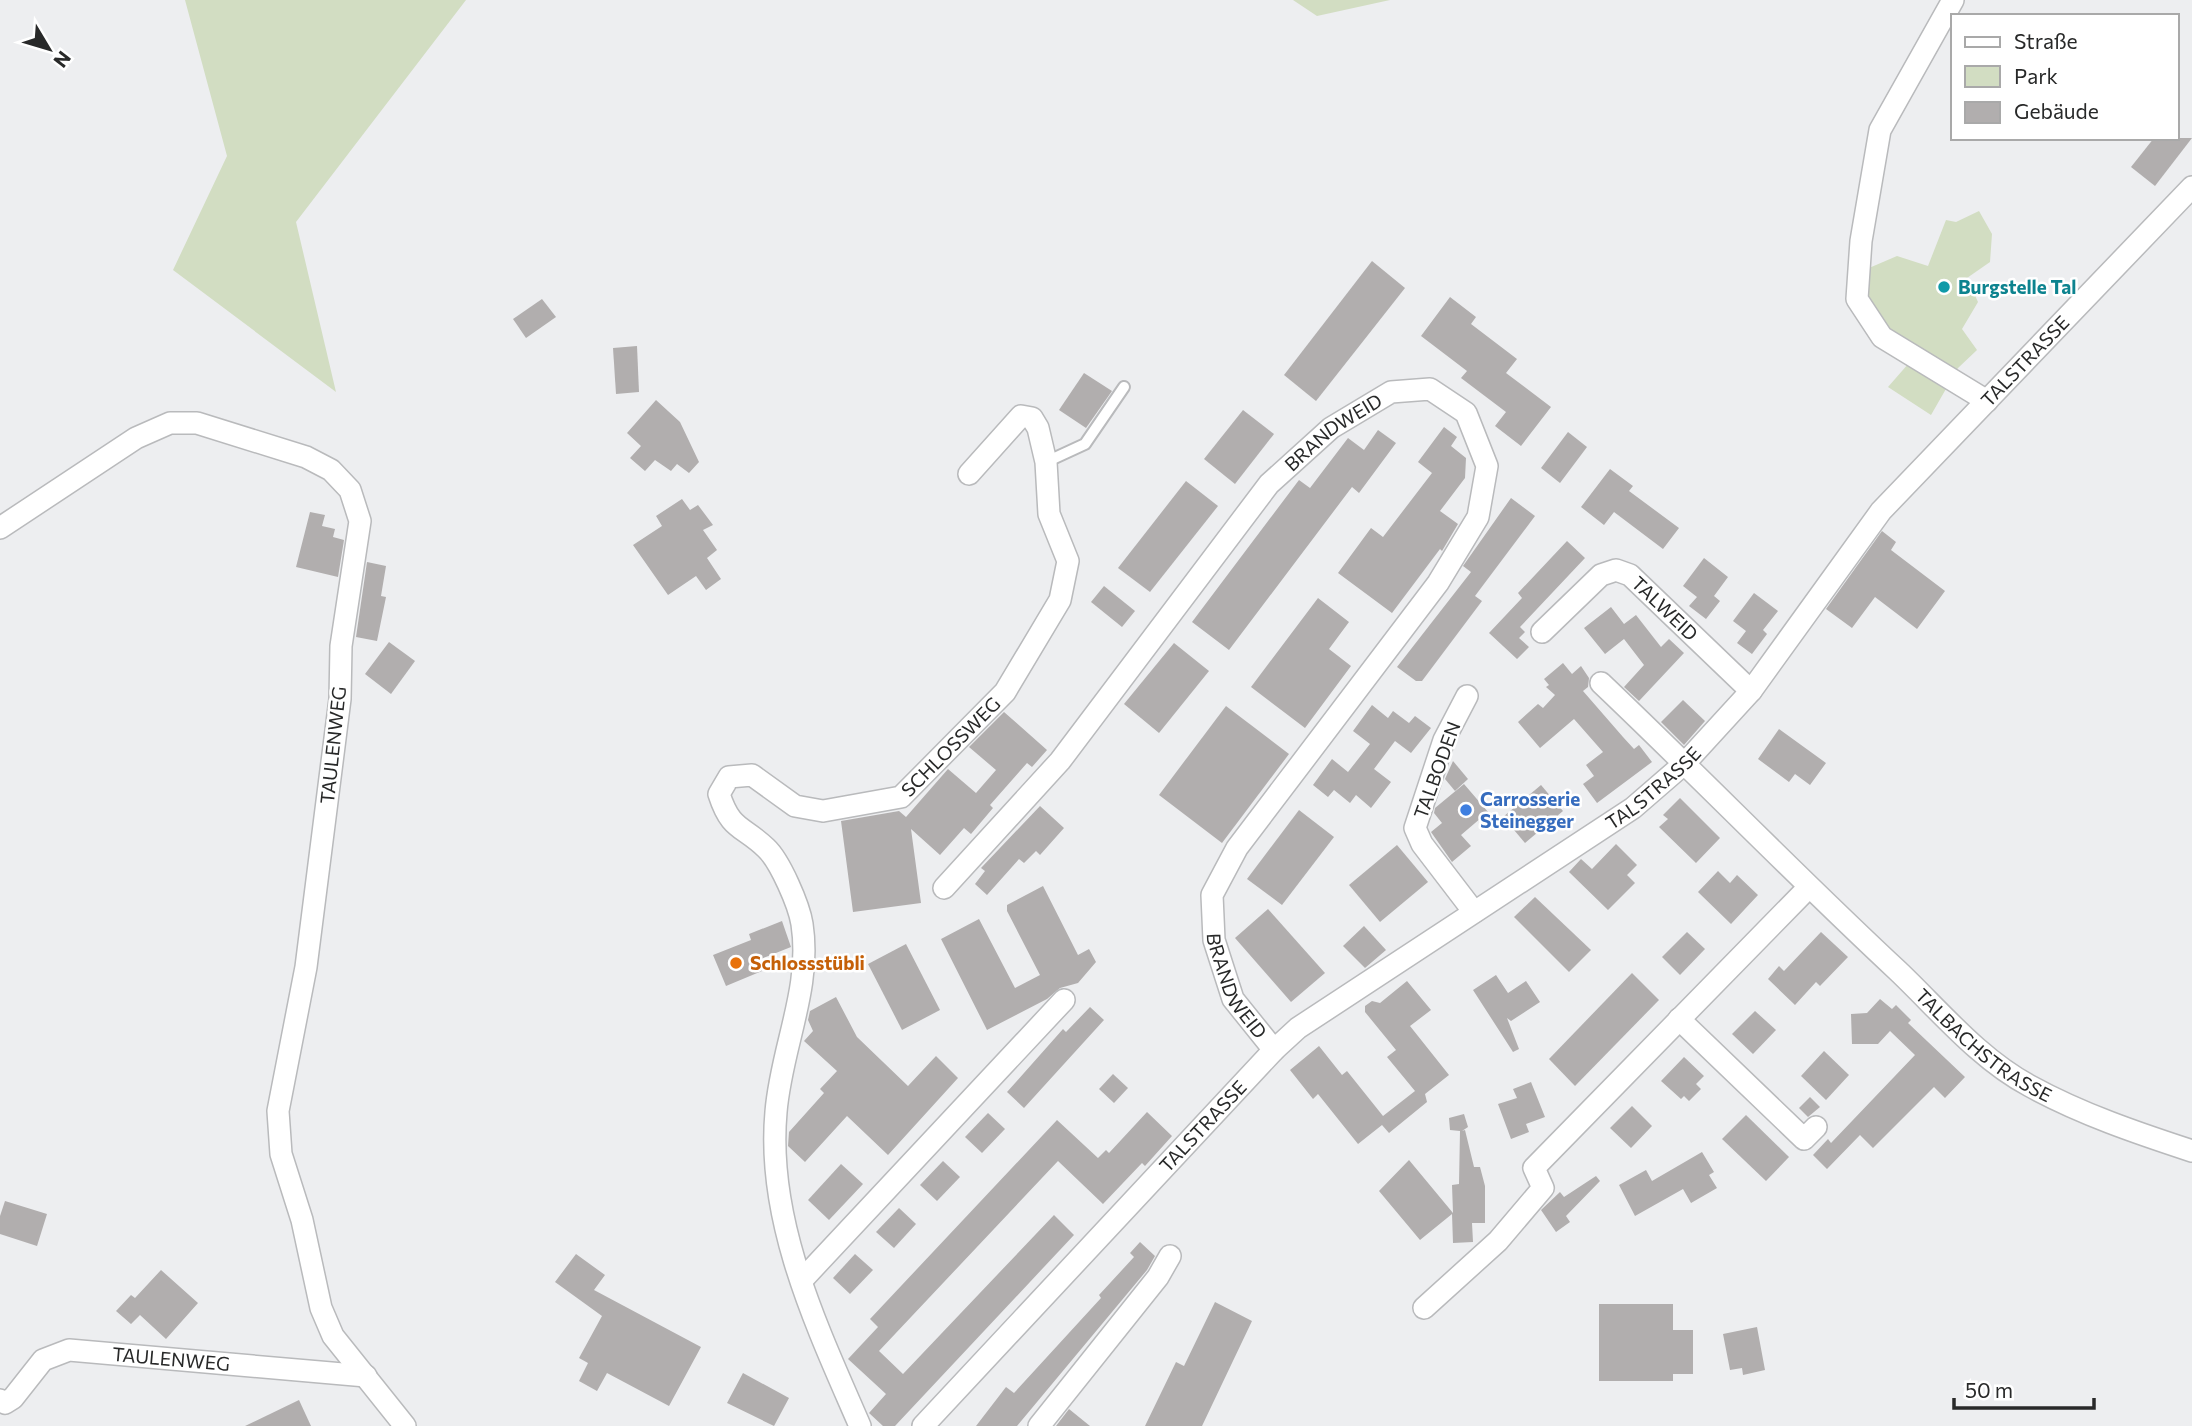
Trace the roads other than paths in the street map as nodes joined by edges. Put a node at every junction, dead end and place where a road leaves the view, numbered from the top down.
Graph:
1 (1953, 0) edge
2 (2192, 187) edge
3 (1124, 387) dead end
4 (1987, 401) junction
5 (1046, 462) junction
6 (969, 474) dead end
7 (0, 528) edge
8 (1542, 632) dead end
9 (1601, 683) dead end
10 (1751, 691) junction
11 (1467, 696) dead end
12 (1685, 762) junction
13 (1809, 887) junction
14 (944, 888) dead end
15 (1474, 912) junction
16 (1065, 1000) dead end
17 (1679, 1019) junction
18 (1273, 1051) junction
19 (1816, 1127) dead end
20 (2192, 1151) edge
21 (1170, 1256) dead end
22 (802, 1280) junction
23 (1424, 1308) dead end
24 (366, 1376) junction
25 (0, 1400) edge
26 (405, 1426) edge
27 (860, 1426) edge
28 (923, 1426) edge
29 (1039, 1426) edge

1 - 4 street
2 - 4 street, TALSTRASSE
3 - 5 lane
4 - 10 street, TALSTRASSE
5 - 6 street, SCHLOSSWEG
5 - 22 street, SCHLOSSWEG
7 - 24 street, TAULENWEG
8 - 10 street, TALWEID
9 - 12 street, TALBACHSTRASSE
10 - 12 street, TALSTRASSE
11 - 15 street, TALBODEN
12 - 13 street, TALBACHSTRASSE
12 - 15 street, TALSTRASSE
13 - 17 street
13 - 20 street, TALBACHSTRASSE
14 - 18 street, BRANDWEID
15 - 18 street, TALSTRASSE
16 - 22 street
17 - 19 street
17 - 23 street
18 - 28 street, TALSTRASSE
21 - 29 street
22 - 27 street, SCHLOSSWEG
24 - 25 street, TAULENWEG
24 - 26 street, TAULENWEG

